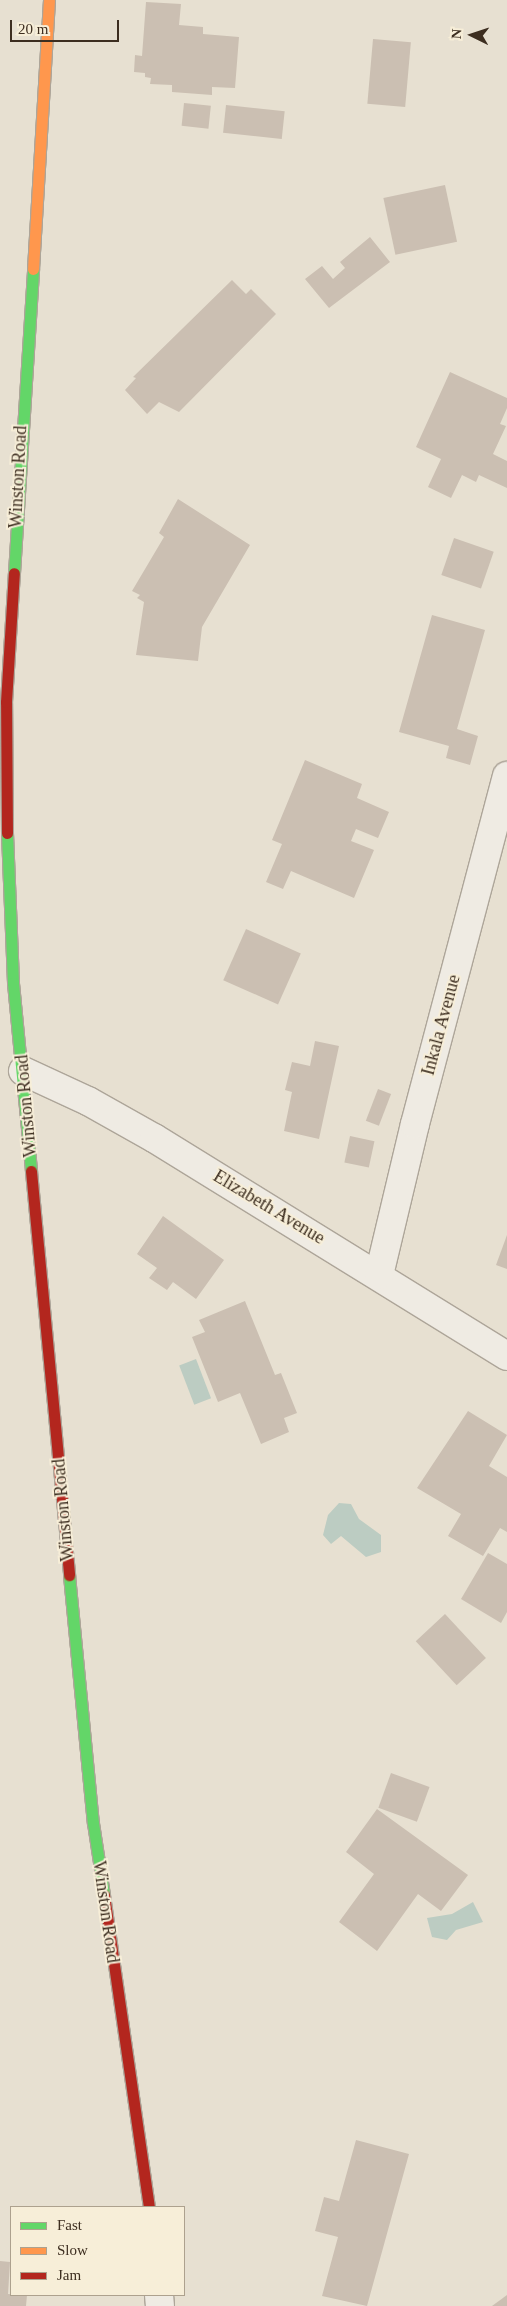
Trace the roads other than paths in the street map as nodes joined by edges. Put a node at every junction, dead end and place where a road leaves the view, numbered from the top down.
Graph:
1 (49, 0) edge
2 (507, 776) edge
3 (23, 1071) junction
4 (379, 1275) junction
5 (507, 1356) edge
6 (149, 2206) edge

1 - 3 street, Winston Road
2 - 4 street, Inkala Avenue
3 - 4 street, Elizabeth Avenue
3 - 6 street, Winston Road
4 - 5 street, Elizabeth Avenue

